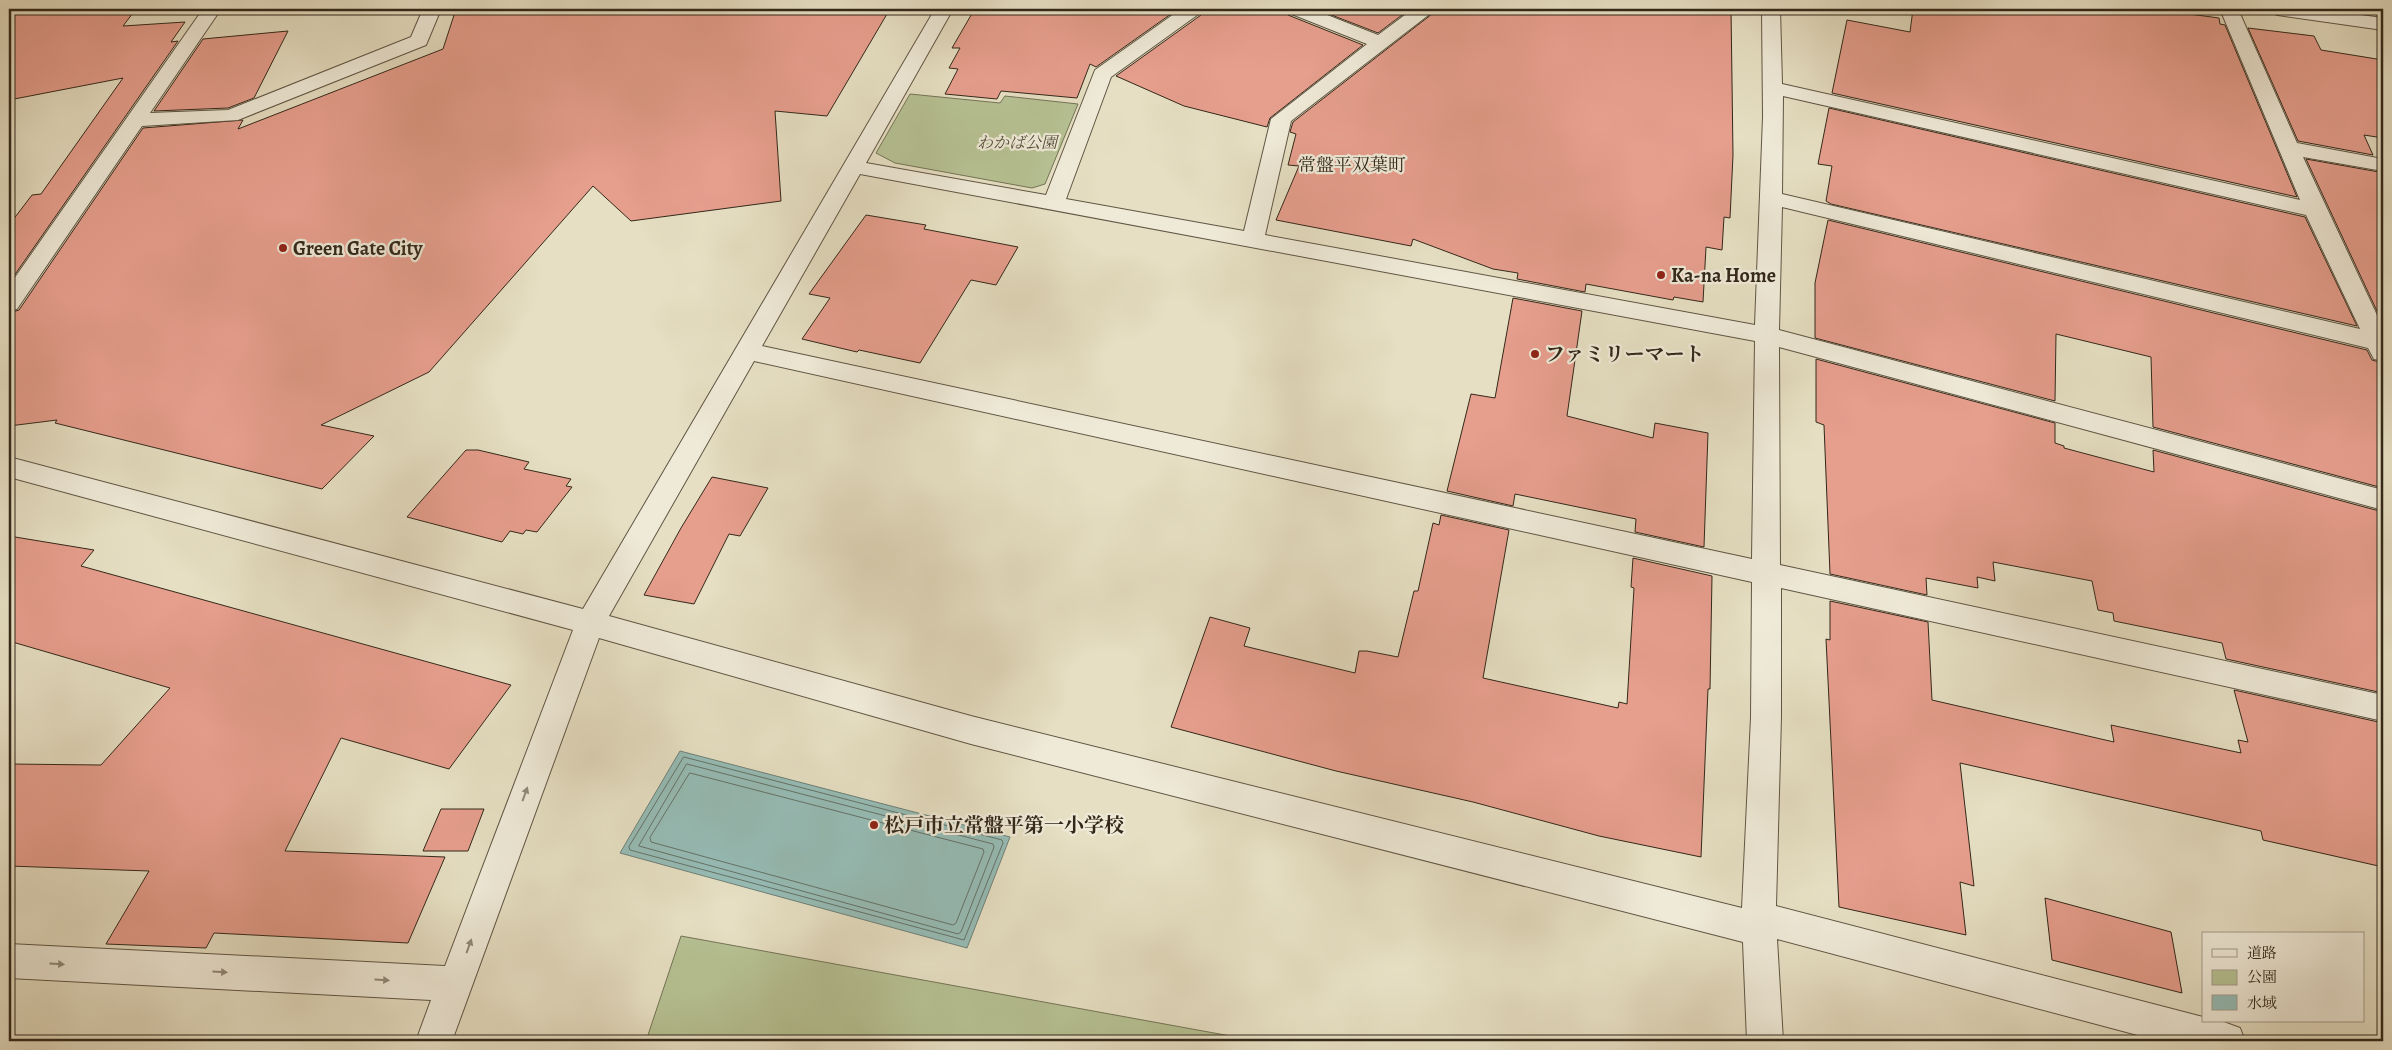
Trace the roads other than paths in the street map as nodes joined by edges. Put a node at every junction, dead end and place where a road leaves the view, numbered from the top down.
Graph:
1 (212, 9) edge
2 (432, 9) edge
3 (944, 9) edge
4 (1193, 9) edge
5 (1296, 9) edge
6 (1424, 9) edge
7 (2229, 9) edge
8 (2278, 9) edge
9 (1765, 11) edge
10 (1323, 13) edge
11 (2383, 24) edge
12 (1379, 42) junction
13 (1773, 88) junction
14 (136, 120) junction
15 (2288, 148) junction
16 (2383, 165) edge
17 (855, 167) junction
18 (1772, 198) junction
19 (1054, 203) junction
20 (2315, 210) junction
21 (1253, 240) junction
22 (9, 303) edge
23 (1768, 335) junction
24 (2381, 348) edge
25 (745, 352) junction
26 (9, 467) edge
27 (2383, 500) edge
28 (1766, 573) junction
29 (590, 623) junction
30 (2383, 708) edge
31 (1759, 924) junction
32 (9, 961) edge
33 (455, 984) junction
34 (434, 1041) edge
35 (1765, 1041) edge
36 (2227, 1041) edge

1 - 14 street
2 - 14 street
3 - 17 street
4 - 19 street
5 - 10 street
6 - 12 street
7 - 15 street
8 - 11 street
9 - 13 street
10 - 12 street
12 - 21 street
13 - 18 street
13 - 20 street
14 - 22 street
15 - 16 street
15 - 20 street
17 - 19 street
17 - 25 street
18 - 23 street
18 - 24 street
19 - 21 street
20 - 24 street
21 - 23 street
23 - 27 street
23 - 28 street
25 - 28 street
25 - 29 street
26 - 29 street
28 - 30 street
28 - 31 street
29 - 31 street
33 -> 29 street
31 - 35 street
31 - 36 street
32 -> 33 street
33 - 34 street

